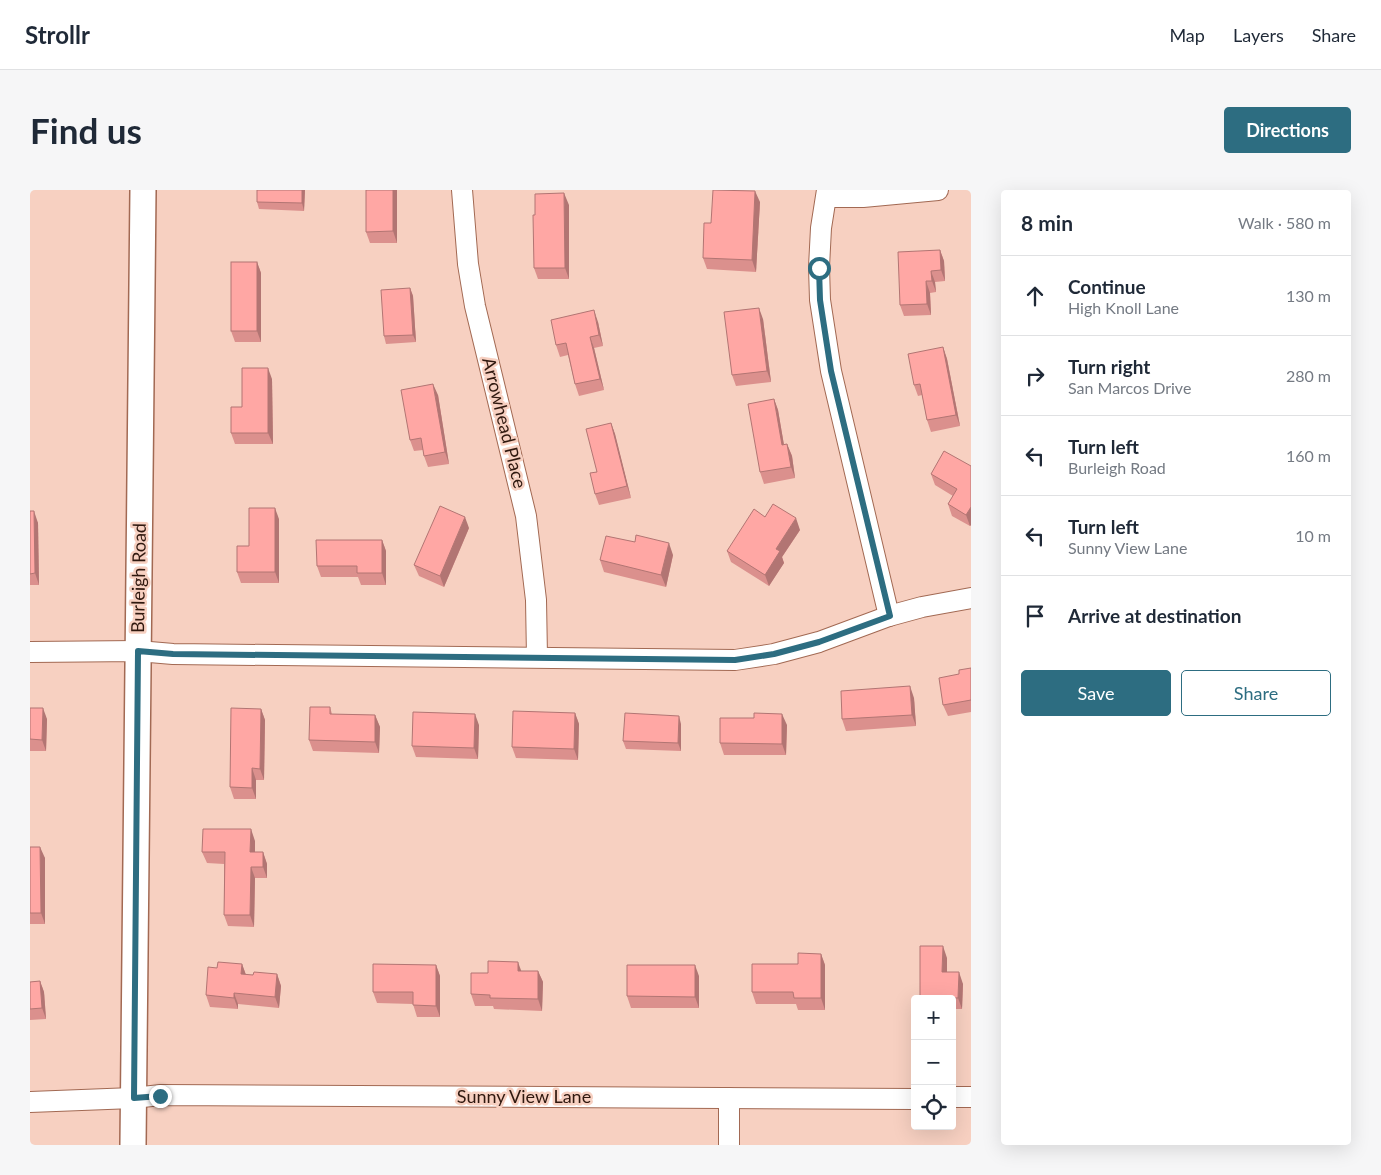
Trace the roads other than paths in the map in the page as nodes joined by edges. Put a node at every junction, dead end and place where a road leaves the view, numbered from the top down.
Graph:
1 (143, 190) edge
2 (462, 190) edge
3 (938, 190) edge
4 (827, 193) edge
5 (971, 598) edge
6 (890, 616) junction
7 (138, 651) junction
8 (30, 652) edge
9 (537, 657) junction
10 (956, 1097) edge
11 (971, 1097) edge
12 (134, 1098) junction
13 (729, 1098) junction
14 (911, 1099) edge
15 (30, 1102) edge
16 (133, 1145) edge
17 (729, 1145) edge

1 - 7 street, Burleigh Road
2 - 9 street, Arrowhead Place
3 - 4 street
4 - 6 street
5 - 6 street
6 - 9 street
7 - 8 street
7 - 9 street
7 - 12 street, Burleigh Road
10 - 11 street
12 - 13 street, Sunny View Lane
12 - 15 street, Sunny View Lane
12 - 16 street, Burleigh Road
13 - 14 street, Sunny View Lane
13 - 17 street

